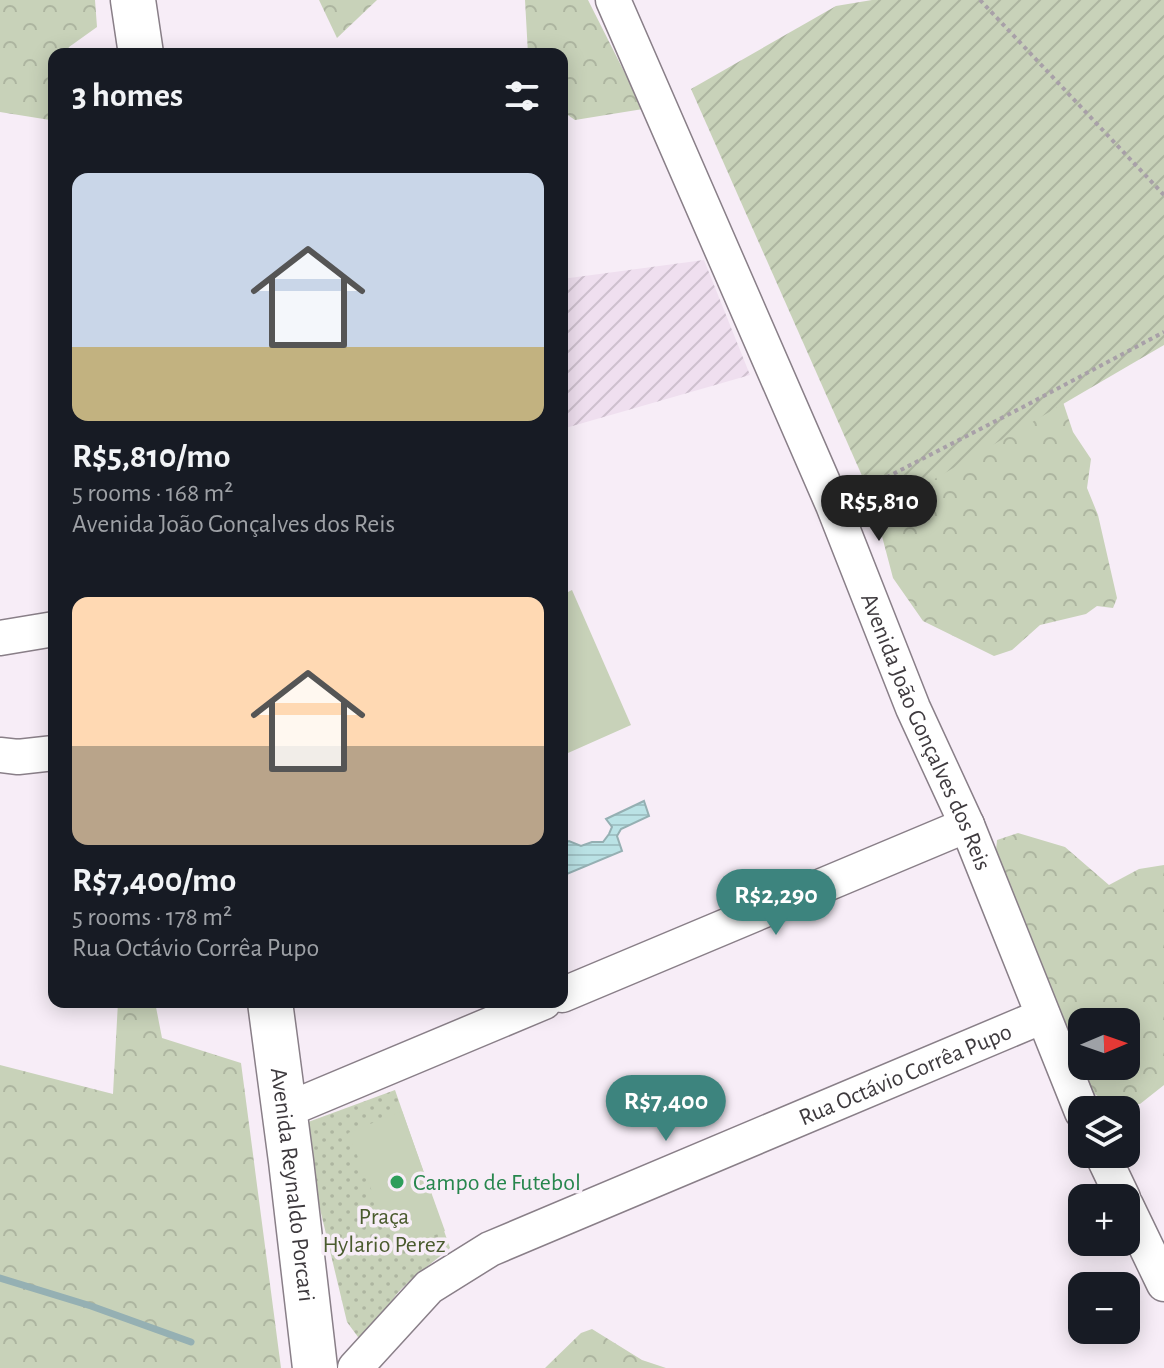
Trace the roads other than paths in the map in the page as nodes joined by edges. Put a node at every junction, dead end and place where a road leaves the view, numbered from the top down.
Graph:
1 (133, 0) edge
2 (613, 0) edge
3 (140, 48) edge
4 (48, 630) edge
5 (0, 638) edge
6 (48, 754) edge
7 (0, 755) edge
8 (967, 825) junction
9 (568, 992) edge
10 (271, 1008) edge
11 (530, 1008) edge
12 (1043, 1016) junction
13 (1076, 1096) edge
14 (284, 1111) junction
15 (1140, 1234) edge
16 (1164, 1284) edge
17 (315, 1368) edge
18 (355, 1368) edge

1 - 3 main road
2 - 8 street, Avenida João Gonçalves dos Reis
4 - 5 street
6 - 7 street
8 - 9 street
8 - 12 street, Avenida João Gonçalves dos Reis
10 - 14 main road, Avenida Reynaldo Porcari
11 - 14 street
12 - 13 street, Avenida João Gonçalves dos Reis
12 - 18 street, Rua Octávio Corrêa Pupo
14 - 17 main road, Avenida Reynaldo Porcari
15 - 16 street

